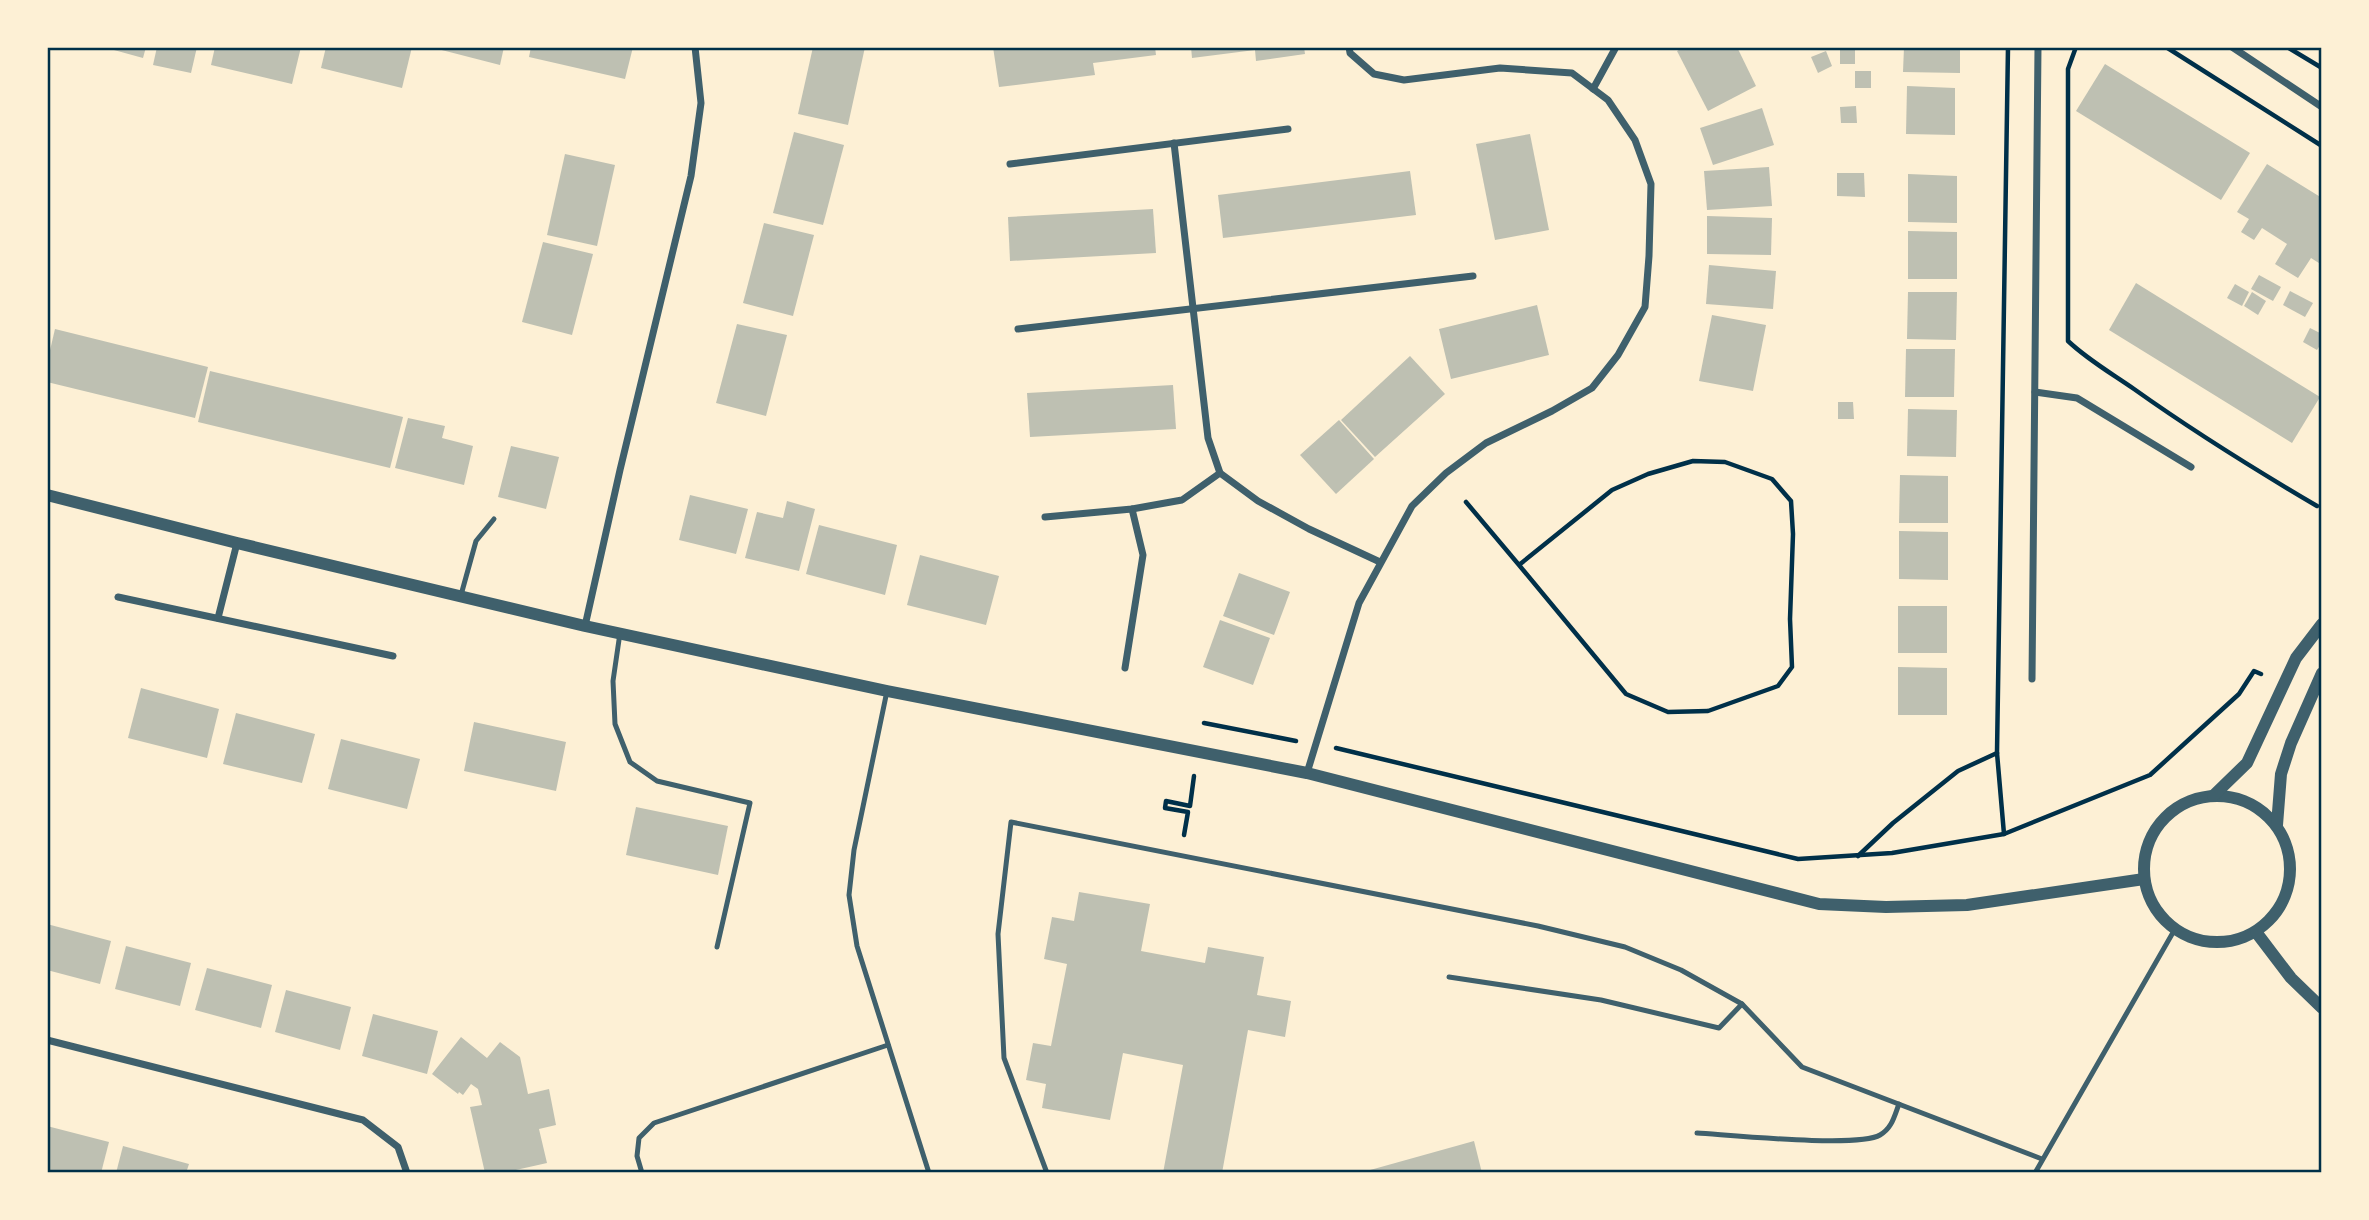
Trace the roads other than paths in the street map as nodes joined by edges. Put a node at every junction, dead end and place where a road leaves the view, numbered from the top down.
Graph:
1 (695, 47) edge
2 (1349, 47) edge
3 (1616, 47) edge
4 (2038, 47) edge
5 (2232, 47) edge
6 (1593, 89) junction
7 (2322, 107) edge
8 (1288, 129) dead end
9 (1174, 143) junction
10 (1010, 164) dead end
11 (1473, 276) dead end
12 (1193, 309) junction
13 (1018, 329) dead end
14 (2035, 392) junction
15 (2191, 467) dead end
16 (1220, 473) junction
17 (47, 495) edge
18 (1132, 509) junction
19 (1045, 517) dead end
20 (494, 519) dead end
21 (237, 543) junction
22 (1380, 562) junction
23 (461, 596) junction
24 (118, 597) dead end
25 (218, 618) junction
26 (2322, 624) edge
27 (586, 626) junction
28 (620, 633) junction
29 (393, 656) dead end
30 (1125, 668) dead end
31 (2322, 673) edge
32 (2032, 679) dead end
33 (887, 691) junction
34 (1307, 773) junction
35 (2213, 796) junction
36 (2277, 825) junction
37 (2144, 879) junction
38 (2175, 929) junction
39 (2256, 932) junction
40 (717, 947) dead end
41 (1449, 977) dead end
42 (1742, 1004) junction
43 (2322, 1008) edge
44 (47, 1040) edge
45 (888, 1045) junction
46 (1899, 1104) junction
47 (1697, 1133) dead end
48 (2042, 1159) junction
49 (407, 1173) edge
50 (642, 1173) edge
51 (929, 1173) edge
52 (1046, 1173) edge
53 (2035, 1173) edge

1 - 27 street
2 - 6 street
3 - 6 street
4 - 14 street
5 - 7 street
6 - 22 street
8 - 9 street
9 - 10 street
9 - 12 street
11 - 12 street
12 - 13 street
12 - 16 street
14 - 15 street
14 - 32 street
16 - 18 street
16 - 22 street
17 - 21 street
18 - 19 street
18 - 30 street
20 - 23 lane
21 - 23 street
21 - 25 street
22 - 34 street
23 - 27 street
24 - 25 street
25 - 29 street
26 - 35 street
27 - 28 street
28 - 33 street
28 - 40 lane
31 - 36 street
33 - 34 street
33 - 45 lane
34 - 37 street
35 - 36 street
35 - 37 street
36 - 39 street
37 - 38 street
38 - 39 street
38 - 48 lane
39 - 43 street
41 - 42 lane
42 - 46 lane
42 - 52 lane
44 - 49 street
45 - 50 lane
45 - 51 lane
46 - 47 lane
46 - 48 lane
48 - 53 lane

